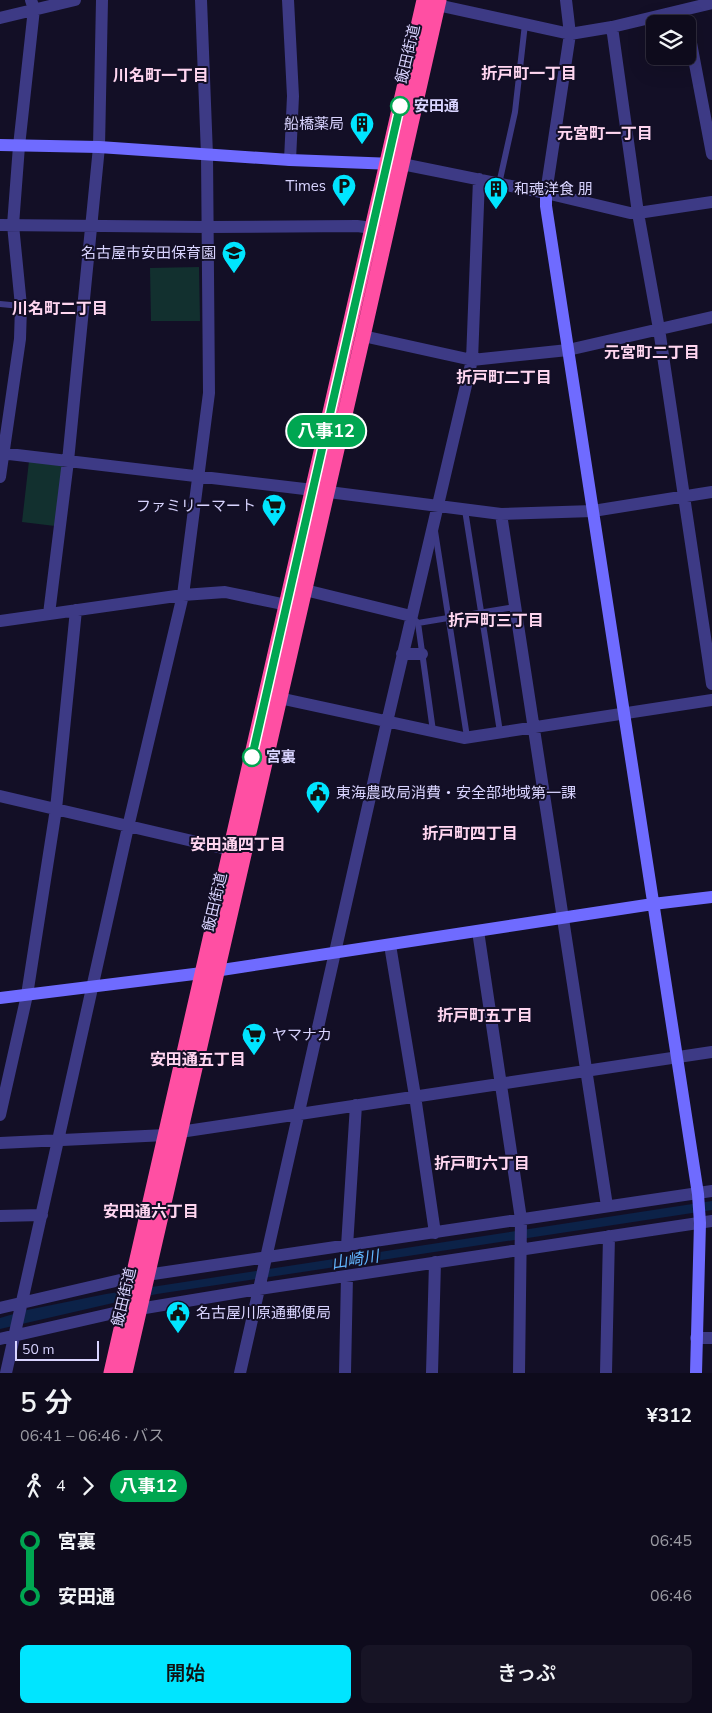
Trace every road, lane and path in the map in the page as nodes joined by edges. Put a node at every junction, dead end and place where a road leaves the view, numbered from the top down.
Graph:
1 (75, 0) edge
2 (102, 0) edge
3 (201, 0) edge
4 (288, 0) edge
5 (566, 0) edge
6 (433, 2) edge
7 (712, 3) edge
8 (32, 5) edge
9 (683, 5) edge
10 (0, 18) edge
11 (525, 24) junction
12 (612, 27) junction
13 (570, 34) junction
14 (695, 65) edge
15 (0, 145) edge
16 (19, 146) junction
17 (99, 148) junction
18 (712, 154) edge
19 (207, 155) junction
20 (290, 160) junction
21 (394, 164) junction
22 (479, 179) junction
23 (499, 184) junction
24 (546, 193) junction
25 (712, 202) edge
26 (638, 214) junction
27 (0, 225) edge
28 (13, 225) junction
29 (91, 225) junction
30 (207, 227) junction
31 (373, 228) junction
32 (0, 304) edge
33 (21, 306) junction
34 (712, 317) edge
35 (659, 329) junction
36 (363, 336) junction
37 (568, 350) junction
38 (472, 360) junction
39 (2, 453) edge
40 (68, 461) junction
41 (0, 477) edge
42 (199, 477) junction
43 (320, 491) junction
44 (712, 492) edge
45 (683, 497) junction
46 (436, 506) junction
47 (465, 510) junction
48 (593, 511) junction
49 (501, 514) junction
50 (433, 520) junction
51 (305, 590) junction
52 (183, 595) junction
53 (286, 605) junction
54 (515, 608) junction
55 (76, 610) junction
56 (481, 613) junction
57 (49, 614) junction
58 (448, 618) junction
59 (414, 620) junction
60 (0, 621) edge
61 (402, 654) junction
62 (422, 654) junction
63 (712, 684) edge
64 (279, 698) junction
65 (712, 700) edge
66 (624, 714) junction
67 (386, 722) junction
68 (534, 727) junction
69 (433, 731) junction
70 (500, 732) junction
71 (467, 738) junction
72 (0, 796) edge
73 (56, 809) junction
74 (128, 827) junction
75 (231, 850) junction
76 (712, 897) edge
77 (653, 904) junction
78 (563, 918) junction
79 (478, 931) junction
80 (390, 945) junction
81 (335, 953) junction
82 (210, 972) junction
83 (92, 986) junction
84 (27, 994) junction
85 (0, 998) edge
86 (712, 1052) edge
87 (677, 1058) junction
88 (587, 1070) junction
89 (501, 1083) junction
90 (415, 1096) junction
91 (356, 1105) junction
92 (0, 1115) edge
93 (298, 1115) junction
94 (173, 1133) junction
95 (57, 1142) junction
96 (0, 1143) edge
97 (712, 1192) edge
98 (698, 1194) junction
99 (607, 1206) junction
100 (42, 1215) junction
101 (0, 1216) edge
102 (521, 1221) junction
103 (706, 1222) edge
104 (435, 1233) junction
105 (609, 1236) junction
106 (347, 1246) junction
107 (522, 1248) junction
108 (265, 1259) junction
109 (434, 1262) junction
110 (347, 1276) junction
111 (140, 1278) junction
112 (259, 1290) junction
113 (22, 1303) junction
114 (0, 1308) edge
115 (133, 1308) junction
116 (14, 1335) junction
117 (0, 1338) edge
118 (696, 1338) junction
119 (712, 1338) edge
120 (6, 1373) edge
121 (111, 1373) edge
122 (125, 1373) edge
123 (240, 1373) edge
124 (345, 1373) edge
125 (432, 1373) edge
126 (519, 1373) edge
127 (606, 1373) edge
128 (696, 1373) edge

1 - 8 street
2 - 17 street
3 - 19 street
4 - 20 street
5 - 13 street
6 - 11 street
6 - 21 highway, 飯田街道
7 - 9 street
8 - 10 street
8 - 16 street
9 - 12 street
11 - 13 street
11 - 23 lane
12 - 13 street
12 - 26 street
13 - 24 street
14 - 18 street
15 - 16 street
16 - 17 street
16 - 28 street
17 - 19 street
17 - 29 street
19 - 20 street
19 - 30 street
20 - 21 street
21 - 22 street
21 - 31 highway, 飯田街道
21 - 36 highway, 飯田街道
22 - 23 street
22 - 38 street
23 - 24 street
24 - 26 street
24 - 37 street
25 - 26 street
26 - 35 street
27 - 28 street
28 - 29 street
28 - 33 street
29 - 30 street
29 - 40 street
30 - 31 street
30 - 42 street
31 - 43 highway, 飯田街道
32 - 33 lane
33 - 39 street
34 - 35 street
35 - 37 street
35 - 45 street
36 - 38 street
36 - 43 highway, 飯田街道
37 - 38 street
37 - 48 street
38 - 46 street
39 - 40 street
39 - 41 street
40 - 42 street
40 - 57 street
42 - 43 street
42 - 52 street
43 - 46 street
43 - 51 highway, 飯田街道
43 - 53 highway, 飯田街道
44 - 45 street
45 - 48 street
45 - 63 street
46 - 47 street
46 - 50 street
47 - 49 street
47 - 56 lane
48 - 49 street
48 - 66 street
49 - 54 street
50 - 58 lane
50 - 59 street
51 - 59 street
51 - 64 highway, 飯田街道
52 - 53 street
52 - 55 street
52 - 74 street
53 - 75 highway, 飯田街道
54 - 56 lane
54 - 68 street
55 - 57 street
55 - 73 street
56 - 58 lane
56 - 70 lane
57 - 60 street
58 - 59 lane
58 - 71 lane
59 - 61 street
59 - 62 lane
61 - 62 street
61 - 67 street
62 - 69 lane
64 - 67 street
64 - 82 highway, 飯田街道
65 - 66 street
66 - 68 street
66 - 77 street
67 - 69 street
67 - 81 street
68 - 70 street
68 - 78 street
69 - 71 street
70 - 71 street
72 - 73 street
73 - 74 street
73 - 84 street
74 - 75 street
74 - 83 street
75 - 82 highway, 飯田街道
76 - 77 street
77 - 78 street
77 - 87 street
78 - 79 street
78 - 88 street
79 - 80 street
79 - 89 street
80 - 81 street
80 - 90 street
81 - 82 street
81 - 93 street
82 - 83 street
82 - 94 highway, 飯田街道
83 - 84 street
83 - 95 street
84 - 85 street
84 - 92 street
86 - 87 street
87 - 88 street
87 - 98 street
88 - 89 street
88 - 99 street
89 - 90 street
89 - 102 street
90 - 91 street
90 - 104 street
91 - 93 street
91 - 106 street
93 - 94 street
93 - 108 street
94 - 95 street
94 - 111 highway, 飯田街道
95 - 96 street
95 - 100 street
97 - 98 street
98 - 99 street
98 - 103 street
99 - 102 street
100 - 101 street
100 - 113 street
102 - 104 street
102 - 107 street
103 - 105 street
103 - 118 street
104 - 106 street
105 - 107 street
105 - 127 street
106 - 108 street
107 - 109 street
107 - 126 street
108 - 111 street
108 - 112 street
109 - 110 street
109 - 125 street
110 - 112 street
110 - 124 street
111 - 113 street
111 - 115 highway, 飯田街道
112 - 115 street
112 - 123 street
113 - 114 street
113 - 116 street
115 - 116 street
115 - 121 highway, 飯田街道
115 - 122 highway, 飯田街道
116 - 117 street
116 - 120 street
118 - 119 street
118 - 128 street

